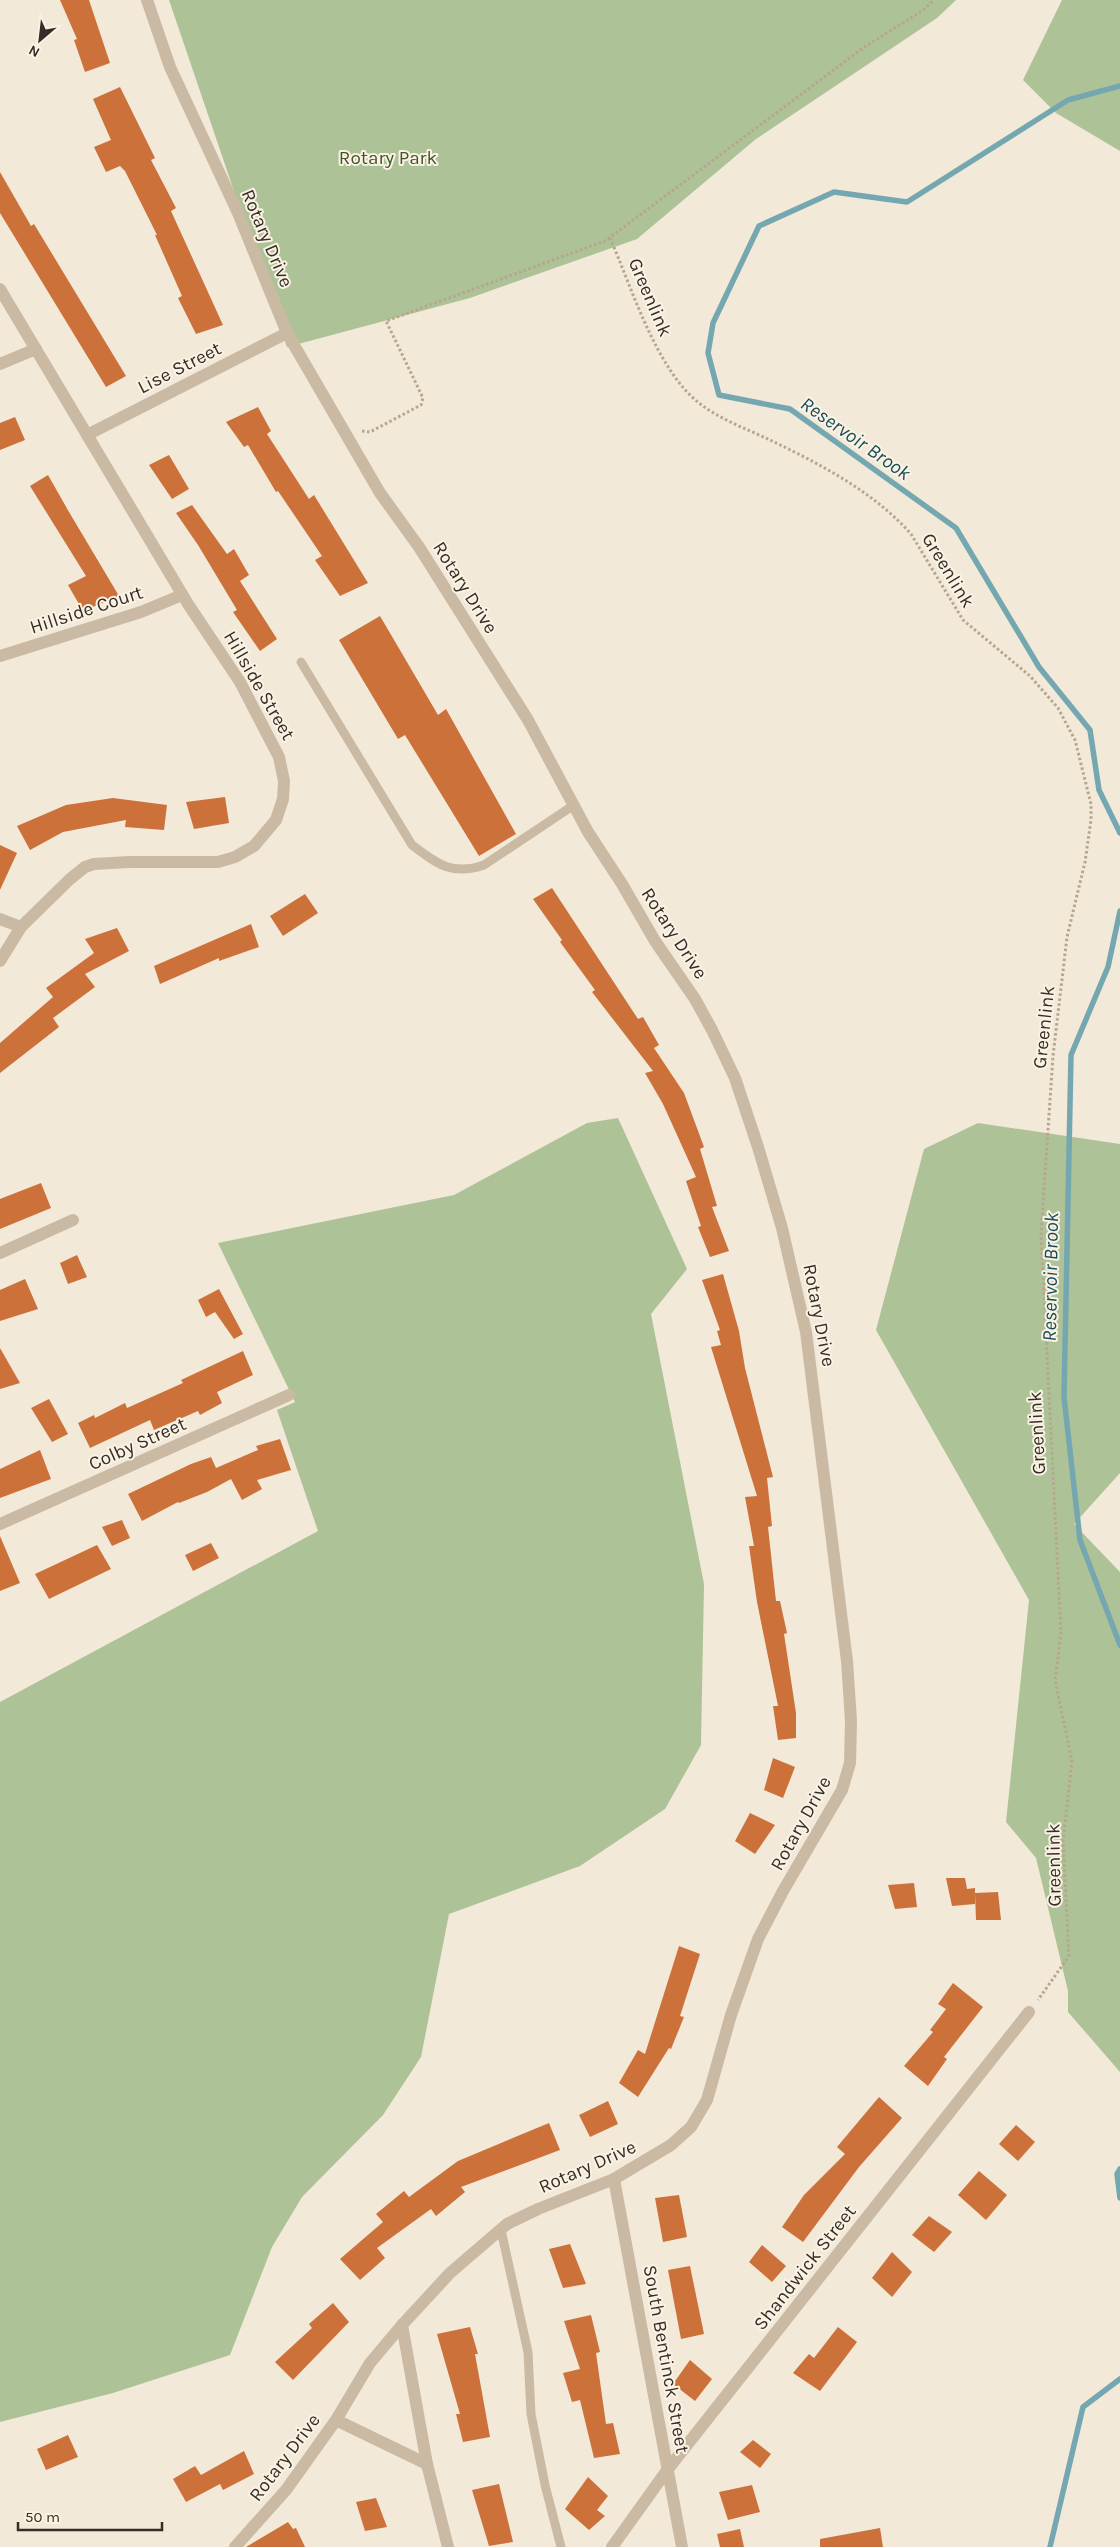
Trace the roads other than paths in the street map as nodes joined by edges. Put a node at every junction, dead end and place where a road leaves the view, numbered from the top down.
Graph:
1 (147, 0) edge
2 (0, 289) edge
3 (287, 333) junction
4 (36, 349) junction
5 (0, 364) edge
6 (87, 435) junction
7 (182, 595) junction
8 (0, 656) edge
9 (301, 662) dead end
10 (574, 805) junction
11 (0, 918) edge
12 (21, 927) junction
13 (0, 961) edge
14 (73, 1220) dead end
15 (0, 1253) edge
16 (289, 1395) dead end
17 (0, 1524) edge
18 (1029, 2012) road end
19 (614, 2178) junction
20 (501, 2230) junction
21 (402, 2325) junction
22 (336, 2420) junction
23 (427, 2464) junction
24 (668, 2469) junction
25 (235, 2547) edge
26 (448, 2547) edge
27 (561, 2547) edge
28 (612, 2547) edge
29 (682, 2547) edge

1 - 3 street, Rotary Drive
2 - 4 street, Hillside Street
3 - 6 street, Lise Street
3 - 10 street, Rotary Drive
4 - 5 street
4 - 6 street, Hillside Street
6 - 7 street, Hillside Street
7 - 8 street, Hillside Court
7 - 12 street, Hillside Street
9 - 10 lane
10 - 19 street, Rotary Drive
11 - 12 street
12 - 13 street, Hillside Street
14 - 15 street
16 - 17 street, Colby Street
18 - 24 street, Shandwick Street
19 - 20 street, Rotary Drive
19 - 24 street, South Bentinck Street
20 - 21 street, Rotary Drive
20 - 27 lane
21 - 22 street, Rotary Drive
21 - 23 street
22 - 23 street
22 - 25 street, Rotary Drive
23 - 26 street
24 - 28 street, Shandwick Street
24 - 29 street, South Bentinck Street

